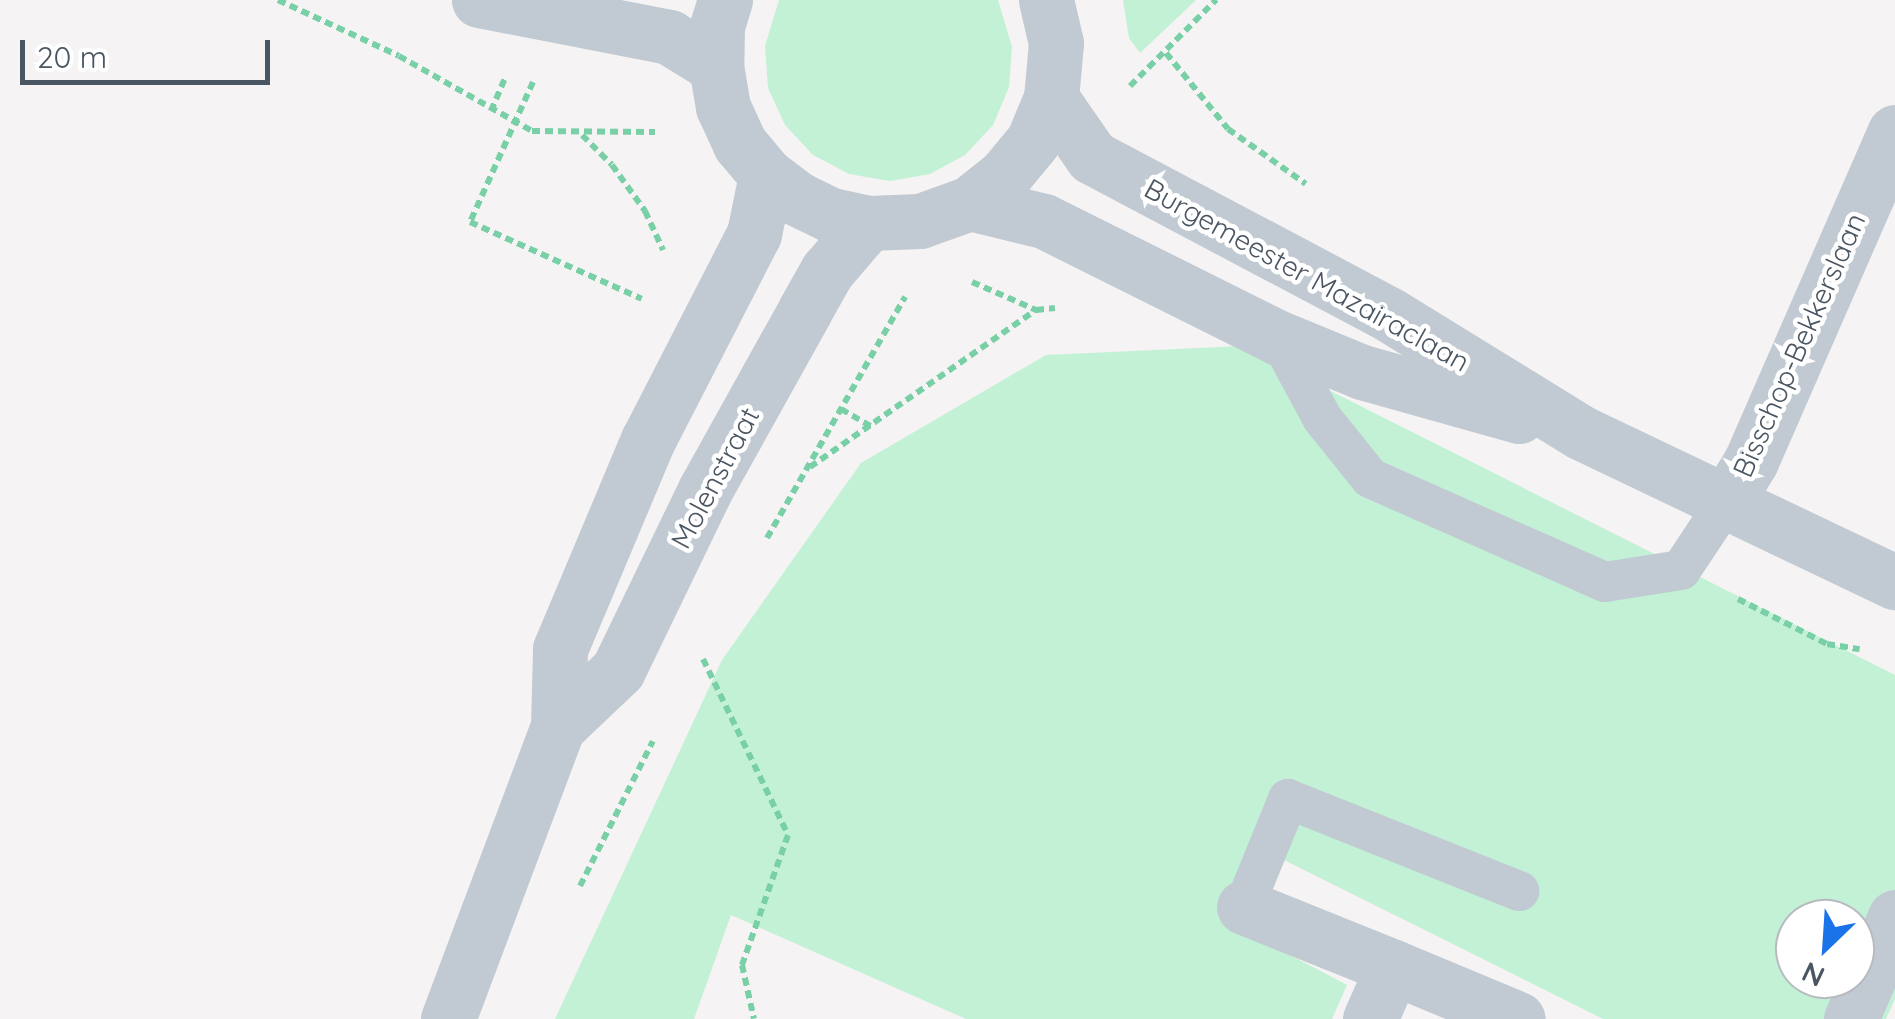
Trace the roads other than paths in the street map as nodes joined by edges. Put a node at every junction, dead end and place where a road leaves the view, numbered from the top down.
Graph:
1 (480, 0) edge
2 (725, 0) edge
3 (1046, 0) edge
4 (716, 66) junction
5 (1051, 98) junction
6 (1895, 132) edge
7 (766, 175) junction
8 (970, 203) junction
9 (868, 223) junction
10 (1280, 338) junction
11 (1582, 434) junction
12 (1726, 502) junction
13 (1895, 582) edge
14 (558, 727) junction
15 (1519, 891) dead end
16 (1244, 907) joint
17 (1895, 917) edge
18 (1393, 967) junction
19 (448, 1019) edge
20 (1370, 1019) edge
21 (1518, 1019) edge
22 (1850, 1019) edge

1 - 4 street
2 - 4 street
3 - 5 street
4 - 7 street
5 - 8 street
5 - 11 street, Burgemeester Mazairaclaan
6 - 12 street, Bisschop-Bekkerslaan
7 - 9 street
7 - 14 street, Molenstraat
8 - 9 street
8 - 10 street, Burgemeester Mazairaclaan
9 - 14 street, Molenstraat
10 - 11 street, Burgemeester Mazairaclaan
10 - 12 lane
11 - 12 street, Burgemeester Mazairaclaan
12 - 13 street, Burgemeester Mazairaclaan
14 - 19 street, Molenstraat
15 - 16 lane
16 - 18 street
17 - 22 street
18 - 20 street
18 - 21 street

